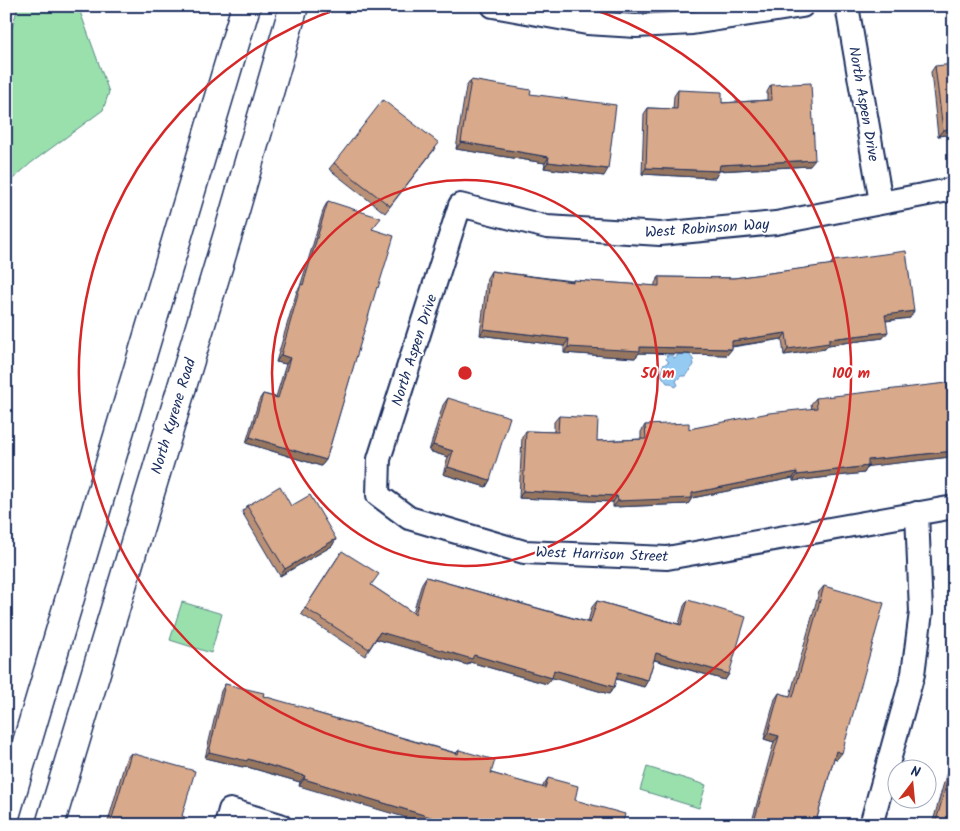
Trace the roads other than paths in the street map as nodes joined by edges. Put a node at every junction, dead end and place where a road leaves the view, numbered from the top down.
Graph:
1 (246, 6) edge
2 (294, 6) edge
3 (493, 6) edge
4 (802, 6) edge
5 (847, 6) edge
6 (954, 189) edge
7 (881, 202) junction
8 (460, 206) joint
9 (378, 495) joint
10 (954, 507) edge
11 (917, 513) junction
12 (6, 812) edge
13 (228, 817) edge
14 (50, 825) edge
15 (280, 825) edge
16 (871, 825) edge

1 - 12 main road
2 - 14 main road, North Kyrene Road
3 - 4 street
5 - 7 street, North Aspen Drive
6 - 7 street, West Robinson Way
7 - 8 street, West Robinson Way
8 - 9 street, North Aspen Drive
9 - 11 street, West Harrison Street
10 - 11 street, West Harrison Street
11 - 16 street
13 - 15 street

